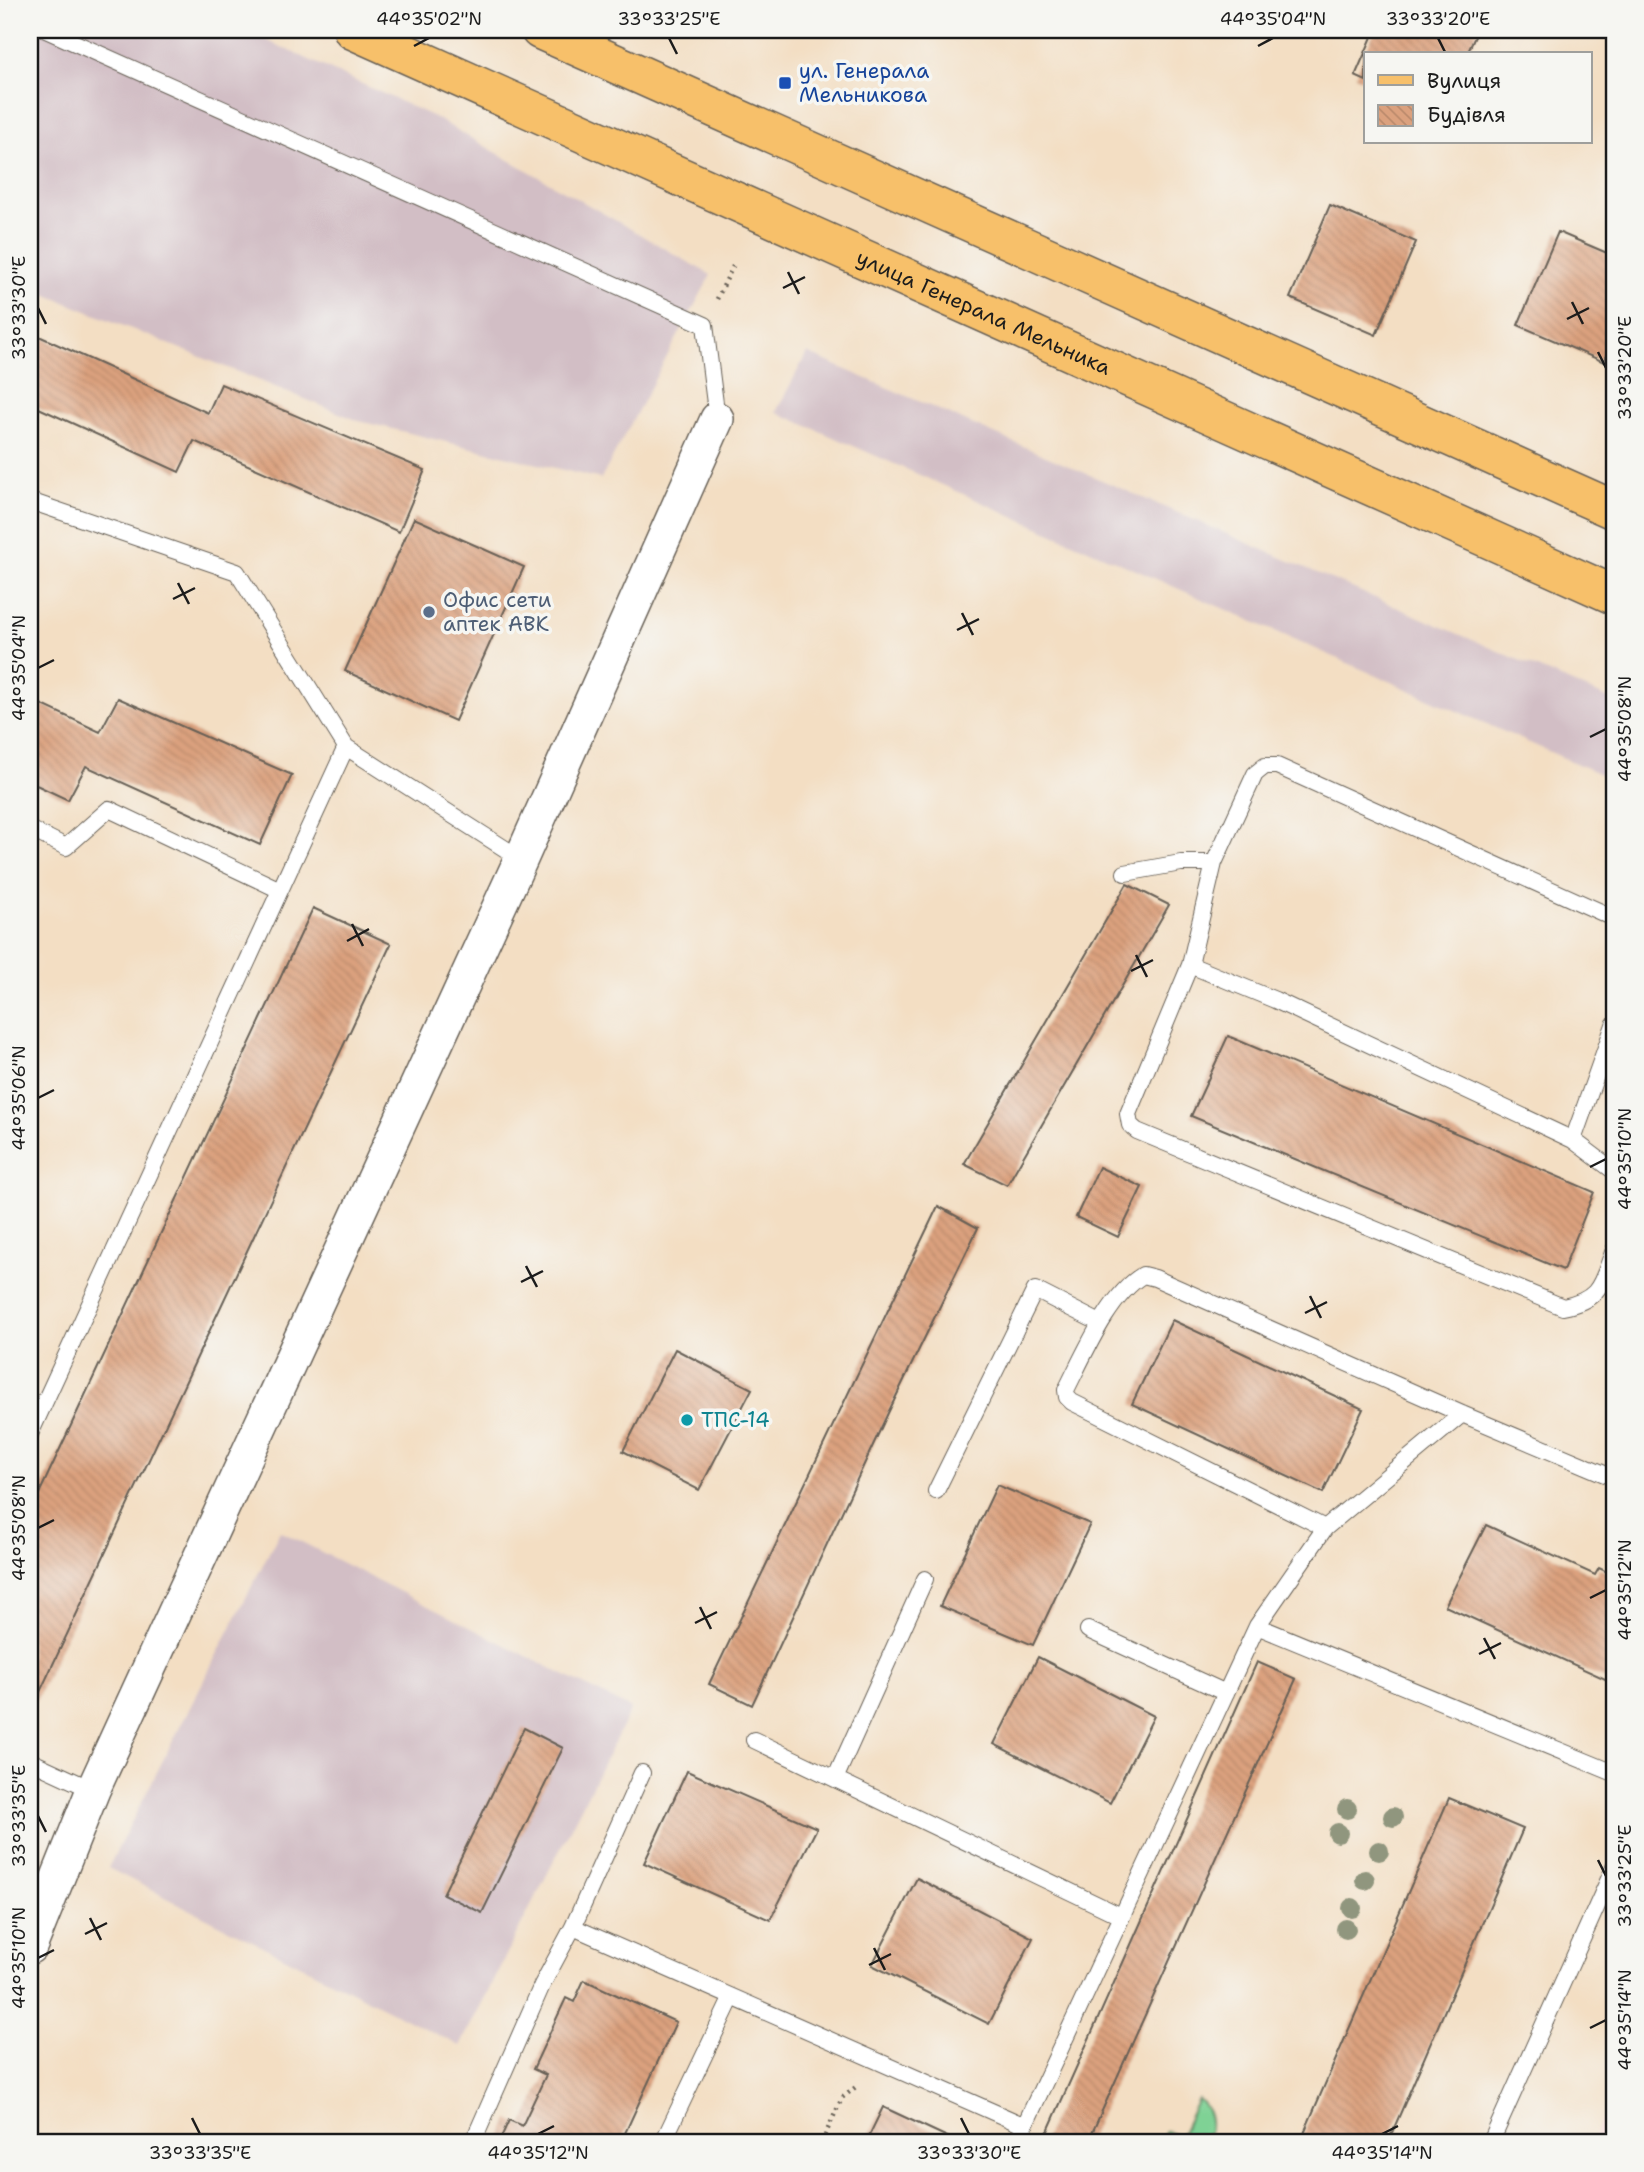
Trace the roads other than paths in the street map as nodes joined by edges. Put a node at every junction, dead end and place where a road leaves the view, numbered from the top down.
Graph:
1 (46, 30) edge
2 (353, 30) edge
3 (540, 30) edge
4 (717, 419) joint
5 (30, 501) edge
6 (1614, 510) edge
7 (1614, 596) edge
8 (346, 747) junction
9 (30, 829) edge
10 (521, 859) junction
11 (1214, 863) junction
12 (1125, 873) dead end
13 (280, 890) junction
14 (1614, 918) edge
15 (1190, 965) junction
16 (1614, 1025) edge
17 (1573, 1140) junction
18 (1614, 1171) edge
19 (1614, 1250) edge
20 (1100, 1323) junction
21 (1462, 1414) junction
22 (30, 1434) edge
23 (1614, 1478) edge
24 (936, 1491) dead end
25 (1325, 1528) junction
26 (925, 1580) dead end
27 (1257, 1626) junction
28 (1088, 1630) dead end
29 (1226, 1693) junction
30 (754, 1740) dead end
31 (30, 1762) edge
32 (642, 1773) dead end
33 (1614, 1773) edge
34 (835, 1779) junction
35 (93, 1790) junction
36 (1614, 1868) edge
37 (1121, 1916) junction
38 (573, 1927) junction
39 (30, 1947) edge
40 (732, 1997) junction
41 (1025, 2126) junction
42 (473, 2142) edge
43 (663, 2142) edge
44 (1017, 2142) edge
45 (1491, 2142) edge

1 - 4 lane
2 - 7 main road, улица Генерала Мельника
3 - 6 main road
4 - 10 street
5 - 8 lane
8 - 10 lane
8 - 13 lane
9 - 13 lane
10 - 35 street
11 - 12 lane
11 - 14 lane
11 - 15 lane
13 - 22 lane
15 - 17 lane
15 - 19 lane
16 - 17 lane
17 - 18 lane
20 - 21 lane
20 - 24 lane
20 - 25 lane
21 - 23 lane
21 - 25 lane
25 - 27 lane
26 - 34 lane
27 - 29 lane
27 - 33 lane
28 - 29 lane
29 - 37 lane
30 - 34 lane
31 - 35 lane
32 - 38 lane
34 - 37 lane
35 - 39 street
36 - 45 lane
37 - 41 lane
38 - 40 lane
38 - 42 lane
40 - 41 lane
40 - 43 lane
41 - 44 lane

